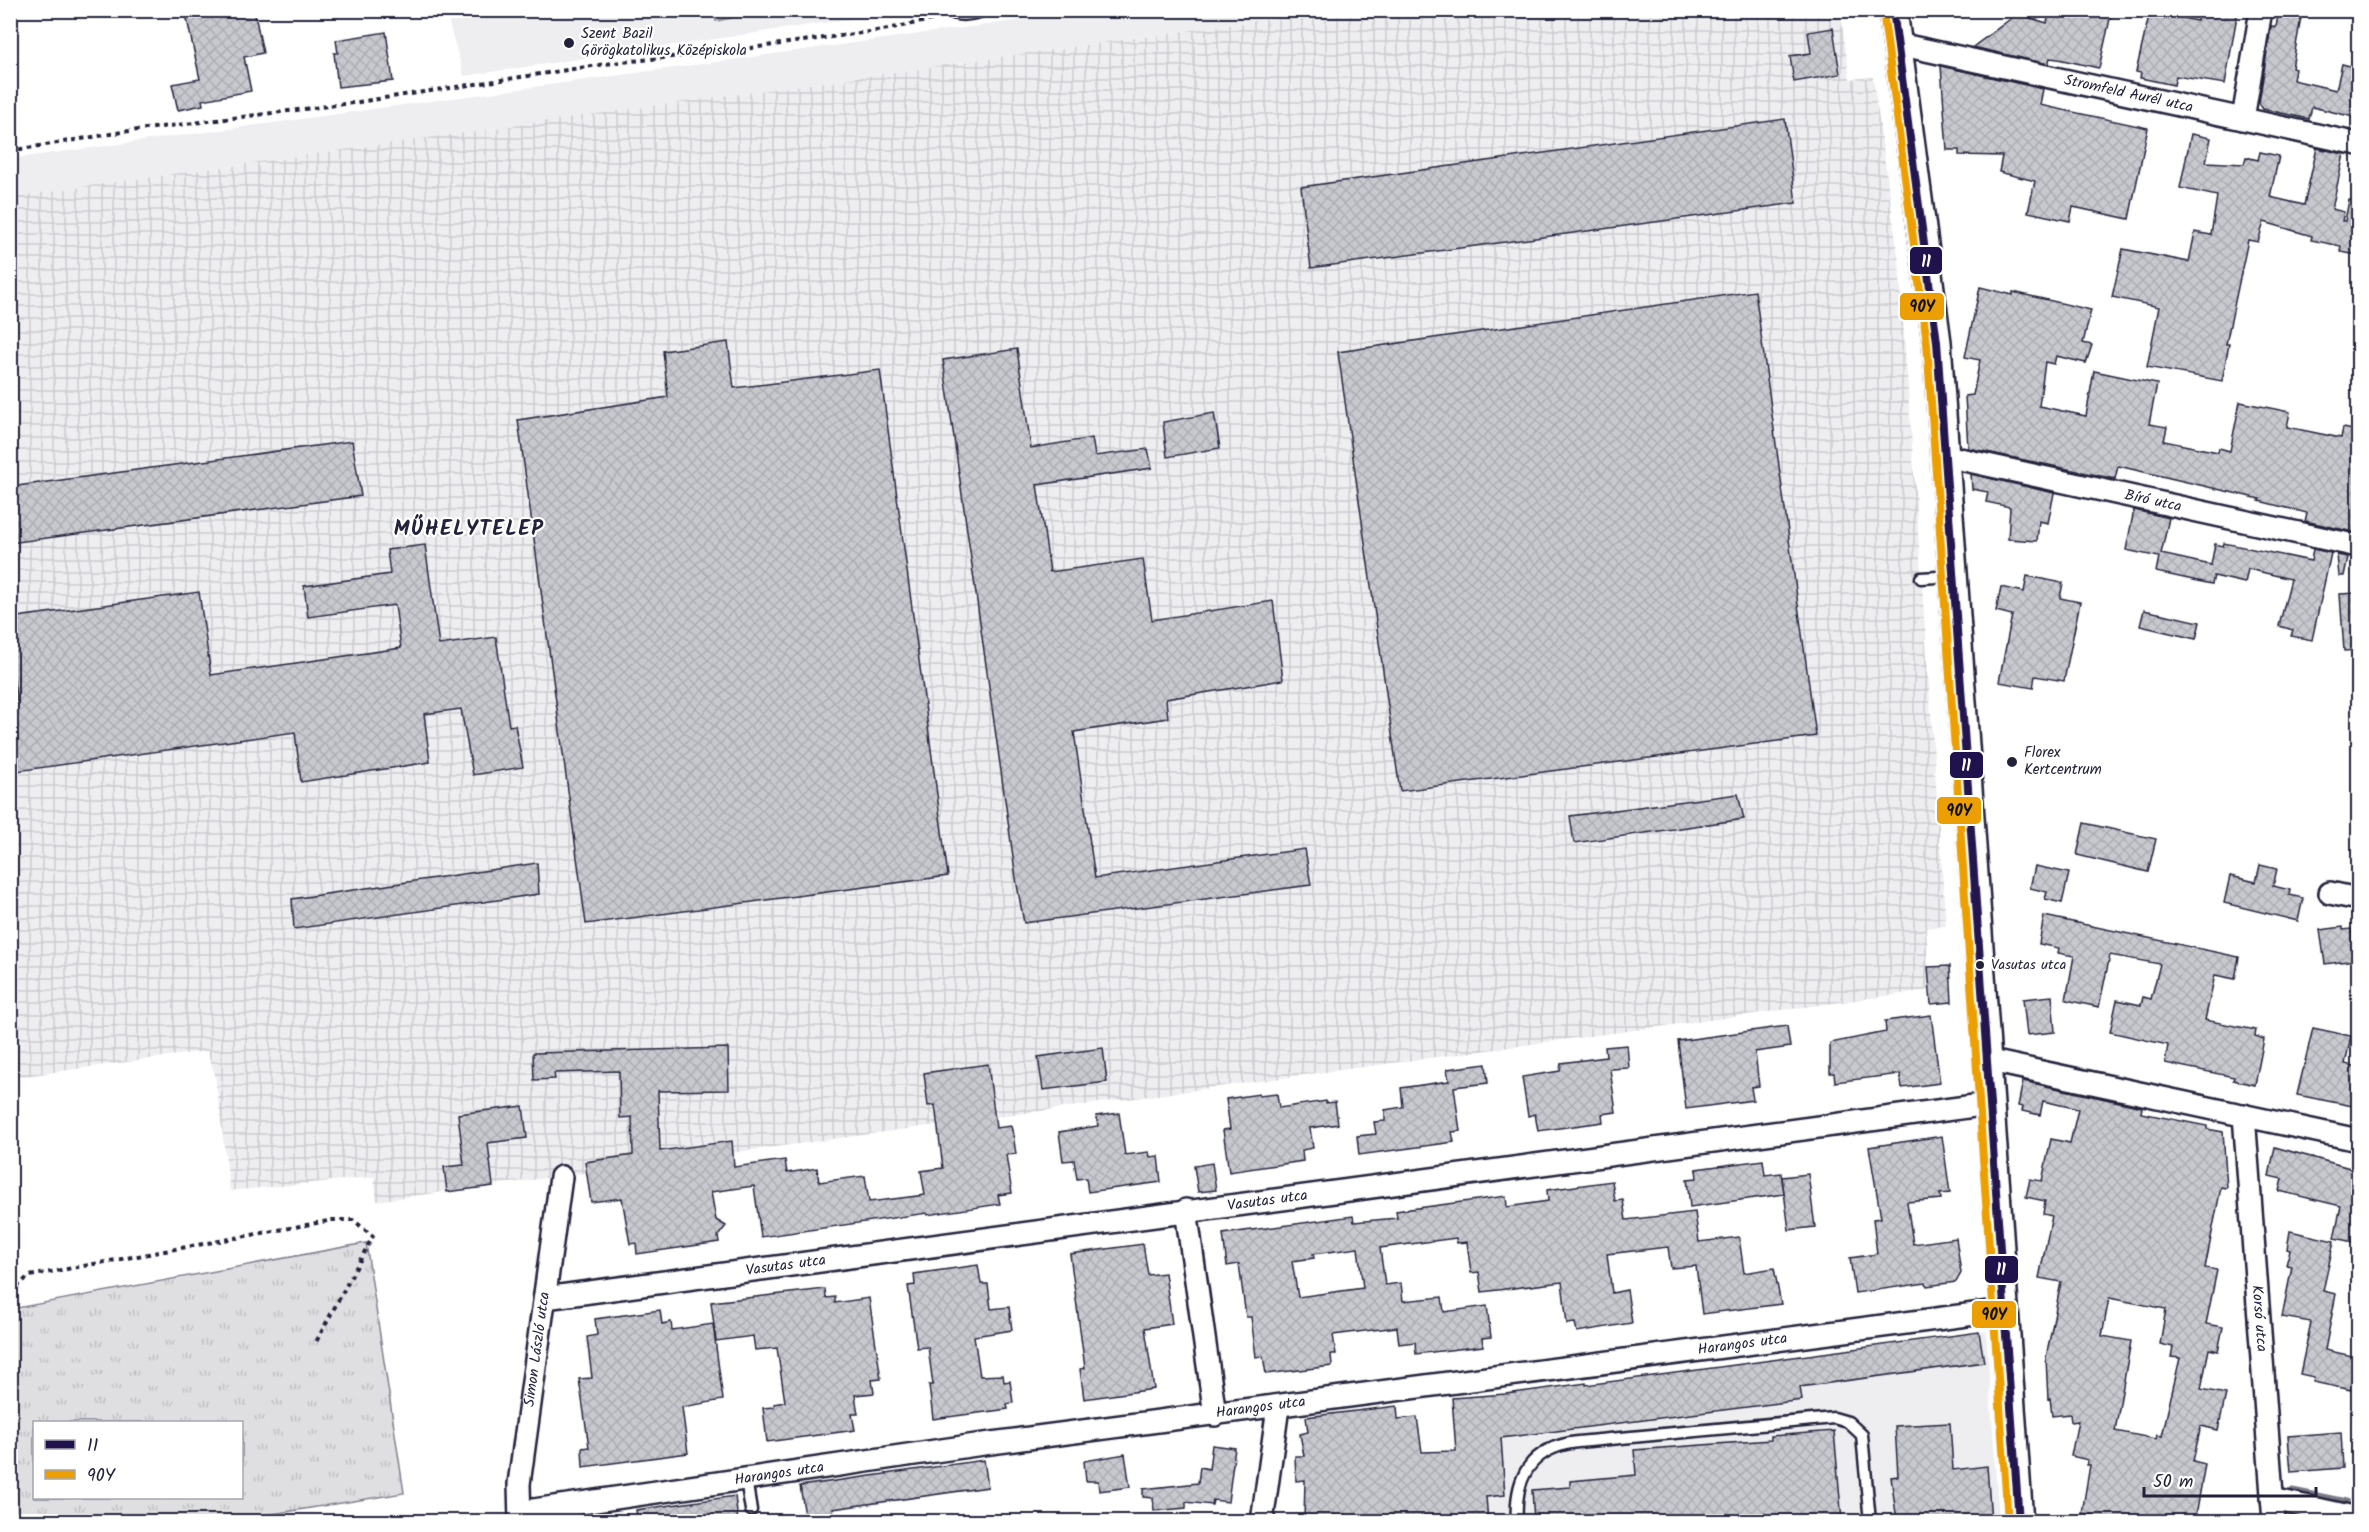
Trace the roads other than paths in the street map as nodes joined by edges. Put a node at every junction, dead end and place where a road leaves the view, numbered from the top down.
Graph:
1 (987, 10) edge
2 (1893, 10) edge
3 (2261, 10) edge
4 (949, 11) edge
5 (1898, 44) junction
6 (2243, 119) junction
7 (2358, 144) edge
8 (1946, 456) junction
9 (2358, 546) edge
10 (1954, 576) junction
11 (1921, 578) dead end
12 (2330, 893) dead end
13 (2358, 899) edge
14 (1986, 1060) junction
15 (1989, 1104) junction
16 (2244, 1115) junction
17 (2358, 1140) edge
18 (561, 1177) dead end
19 (1186, 1210) junction
20 (545, 1298) junction
21 (2005, 1310) junction
22 (1278, 1407) junction
23 (1215, 1415) junction
24 (746, 1479) junction
25 (2272, 1499) junction
26 (751, 1510) dead end
27 (520, 1517) edge
28 (2358, 1518) edge
29 (1262, 1521) edge
30 (1517, 1521) edge
31 (1870, 1521) edge
32 (2019, 1521) edge
33 (2274, 1521) edge

1 - 4 lane
2 - 5 street
3 - 6 street
5 - 6 street, Stromfeld Aurél utca
5 - 8 street
6 - 7 street, Stromfeld Aurél utca
8 - 9 street, Bíró utca
8 - 10 street
10 - 11 lane
10 - 14 street
12 - 13 street
14 - 15 street
14 - 16 street
15 - 19 street, Vasutas utca
15 - 21 street
16 - 17 street
16 - 25 street, Korsó utca
18 - 20 street, Simon László utca
19 - 20 street, Vasutas utca
19 - 23 street
20 - 27 street, Simon László utca
21 - 22 street, Harangos utca
21 - 32 street
22 - 23 street, Harangos utca
22 - 29 street
23 - 24 street, Harangos utca
24 - 26 lane
24 - 27 street, Harangos utca
25 - 28 street
25 - 33 street, Korsó utca
30 - 31 lane

